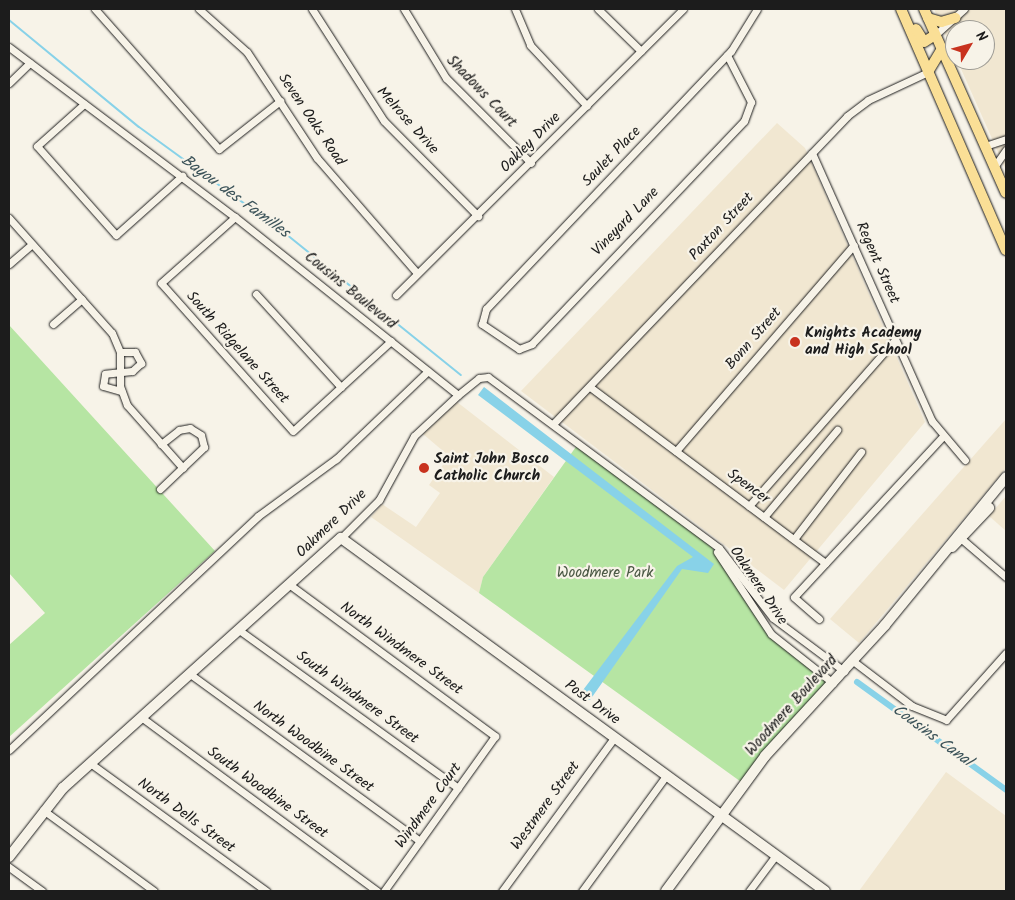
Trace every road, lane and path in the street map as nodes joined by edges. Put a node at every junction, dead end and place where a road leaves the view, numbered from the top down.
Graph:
1 (95, 9) edge
2 (198, 9) edge
3 (312, 9) edge
4 (404, 9) edge
5 (515, 9) edge
6 (598, 9) edge
7 (683, 9) edge
8 (757, 9) edge
9 (901, 9) edge
10 (964, 9) edge
11 (926, 13) edge
12 (955, 18) junction
13 (936, 34) junction
14 (9, 47) edge
15 (942, 49) junction
16 (641, 51) junction
17 (727, 55) junction
18 (30, 63) junction
19 (928, 72) junction
20 (9, 83) edge
21 (280, 102) junction
22 (84, 104) junction
23 (587, 106) junction
24 (1006, 139) edge
25 (985, 146) junction
26 (1006, 150) edge
27 (812, 153) junction
28 (531, 163) junction
29 (994, 167) junction
30 (182, 176) junction
31 (1006, 194) edge
32 (234, 216) junction
33 (478, 216) junction
34 (992, 216) junction
35 (9, 218) edge
36 (1006, 235) edge
37 (32, 244) junction
38 (854, 245) junction
39 (1006, 250) edge
40 (9, 264) edge
41 (417, 273) junction
42 (256, 294) dead end
43 (396, 295) dead end
44 (82, 299) junction
45 (53, 324) dead end
46 (895, 340) junction
47 (391, 341) junction
48 (519, 349) joint
49 (120, 352) junction
50 (121, 371) junction
51 (428, 371) junction
52 (341, 387) junction
53 (590, 387) junction
54 (121, 391) junction
55 (458, 395) junction
56 (553, 424) junction
57 (837, 430) dead end
58 (942, 437) junction
59 (161, 444) junction
60 (676, 451) junction
61 (861, 452) dead end
62 (965, 460) dead end
63 (183, 468) junction
64 (1006, 477) edge
65 (1006, 488) edge
66 (160, 489) dead end
67 (749, 506) junction
68 (764, 517) junction
69 (960, 537) junction
70 (341, 538) junction
71 (794, 539) junction
72 (708, 540) junction
73 (825, 563) junction
74 (1006, 577) edge
75 (290, 585) junction
76 (819, 619) dead end
77 (239, 630) junction
78 (797, 636) junction
79 (784, 645) junction
80 (1006, 653) edge
81 (853, 661) junction
82 (844, 671) junction
83 (190, 674) junction
84 (833, 683) junction
85 (141, 717) junction
86 (495, 736) joint
87 (614, 738) junction
88 (9, 750) edge
89 (90, 763) junction
90 (666, 776) junction
91 (458, 788) junction
92 (43, 809) junction
93 (721, 815) junction
94 (420, 841) junction
95 (776, 855) junction
96 (9, 856) edge
97 (9, 867) edge
98 (42, 891) edge
99 (154, 891) edge
100 (266, 891) edge
101 (377, 891) edge
102 (384, 891) edge
103 (502, 891) edge
104 (582, 891) edge
105 (666, 891) edge
106 (749, 891) edge
107 (825, 891) edge

1 - 21 street
2 - 21 street, Seven Oaks Road
3 - 33 street, Melrose Drive
4 - 28 street, Shadows Court
5 - 23 street
6 - 16 street
7 - 16 street, Oakley Drive
8 - 17 street, Saulet Place
9 - 13 main road
9 - 19 main road
10 - 12 street
11 - 12 main road
11 - 13 main road
12 - 13 street
13 - 15 main road
14 - 18 street, Cousins Boulevard
15 - 19 main road
15 - 25 main road
16 - 23 street, Oakley Drive
17 - 48 street, Vineyard Lane
17 - 48 street, Saulet Place
18 - 20 street
18 - 22 street, Cousins Boulevard
19 - 27 street, Paxton Street
19 - 34 main road
21 - 41 street, Seven Oaks Road
22 - 30 street, Cousins Boulevard
22 - 30 street
23 - 28 street, Oakley Drive
24 - 25 street
25 - 29 main road
26 - 29 street
27 - 38 street, Regent Street
27 - 53 street, Paxton Street
28 - 33 street, Oakley Drive
29 - 31 main road
30 - 32 street, Cousins Boulevard
32 - 47 street, Cousins Boulevard
32 - 52 street, South Ridgelane Street
33 - 41 street, Oakley Drive
34 - 36 main road
34 - 39 main road
35 - 37 street
37 - 40 street
37 - 44 street
38 - 46 street, Regent Street
38 - 60 street, Bonn Street
41 - 43 street, Oakley Drive
42 - 52 street
44 - 45 street
44 - 49 street
46 - 58 street, Regent Street
46 - 67 street
47 - 51 street, Cousins Boulevard
47 - 52 street
49 - 50 street
49 - 50 street
50 - 54 street
50 - 54 street
51 - 55 street, Cousins Boulevard
51 - 88 street
53 - 56 street, Paxton Street
53 - 60 street, Spencer
54 - 59 street
55 - 56 street, Oakmere Drive
55 - 70 street, Oakmere Drive
56 - 72 street, Oakmere Drive
57 - 68 street
58 - 62 street, Regent Street
58 - 73 street
59 - 63 street
59 - 63 street
60 - 67 street, Spencer
61 - 71 street
63 - 66 street
64 - 69 street, Woodmere Boulevard
65 - 69 street, Woodmere Boulevard
67 - 68 street, Spencer
68 - 71 street, Spencer
69 - 74 street
69 - 81 street, Woodmere Boulevard
70 - 75 street, Oakmere Drive
70 - 87 street, Post Drive
71 - 73 street, Spencer
72 - 78 street, Oakmere Drive
72 - 79 street, Oakmere Drive
73 - 76 street
75 - 77 street, Oakmere Drive
75 - 86 street, North Windmere Street
77 - 83 street, Oakmere Drive
77 - 91 street, South Windmere Street
78 - 79 street
78 - 82 street, Oakmere Drive
79 - 84 street, Oakmere Drive
80 - 81 street
81 - 82 street, Woodmere Boulevard
82 - 84 street, Woodmere Boulevard
83 - 85 street, Oakmere Drive
83 - 94 street, North Woodbine Street
84 - 93 street, Woodmere Boulevard
85 - 89 street, Oakmere Drive
85 - 101 street, South Woodbine Street
86 - 91 street, Windmere Court
87 - 90 street, Post Drive
87 - 103 street, Westmere Street
89 - 92 street, Oakmere Drive
89 - 100 street, North Dells Street
90 - 93 street, Post Drive
90 - 104 street
91 - 94 street, Windmere Court
92 - 96 street, Oakmere Drive
92 - 99 street
93 - 95 street, Post Drive
93 - 105 street, Woodmere Boulevard
94 - 102 street, Windmere Court
95 - 106 street
95 - 107 street, Post Drive
97 - 98 street

